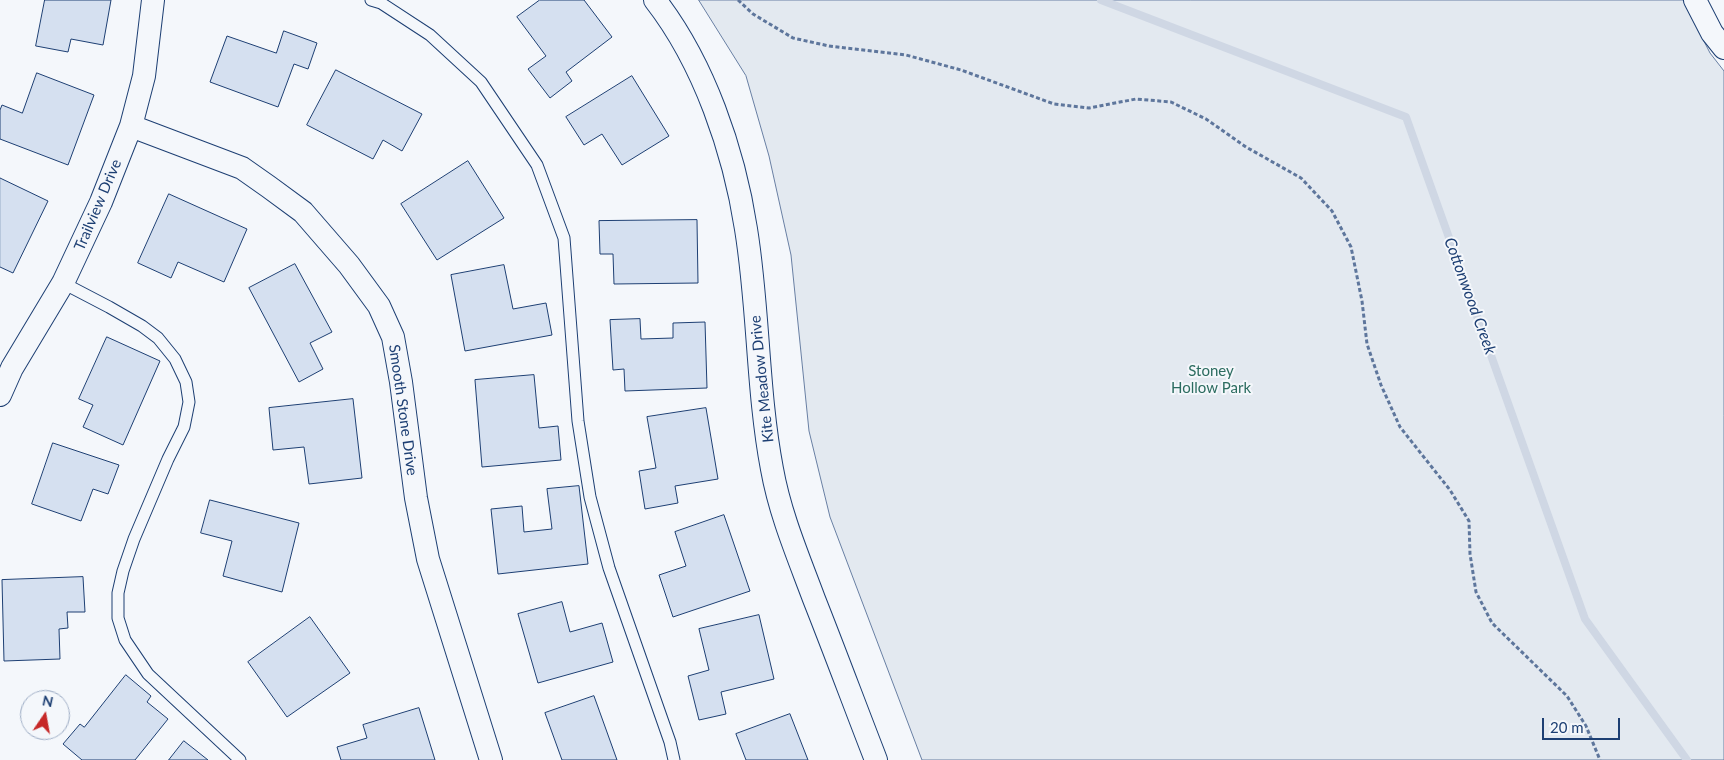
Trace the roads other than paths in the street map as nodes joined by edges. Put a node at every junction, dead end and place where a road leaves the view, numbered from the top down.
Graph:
1 (153, 0) edge
2 (371, 0) edge
3 (655, 0) edge
4 (1695, 0) edge
5 (1724, 48) edge
6 (131, 126) junction
7 (63, 283) junction
8 (0, 395) edge
9 (240, 760) edge
10 (491, 760) edge
11 (674, 760) edge
12 (876, 760) edge

1 - 6 street, Trailview Drive
2 - 11 lane
3 - 12 street, Kite Meadow Drive
4 - 5 street
6 - 7 street, Trailview Drive
6 - 10 street, Smooth Stone Drive
7 - 8 street, Trailview Drive
7 - 9 lane

